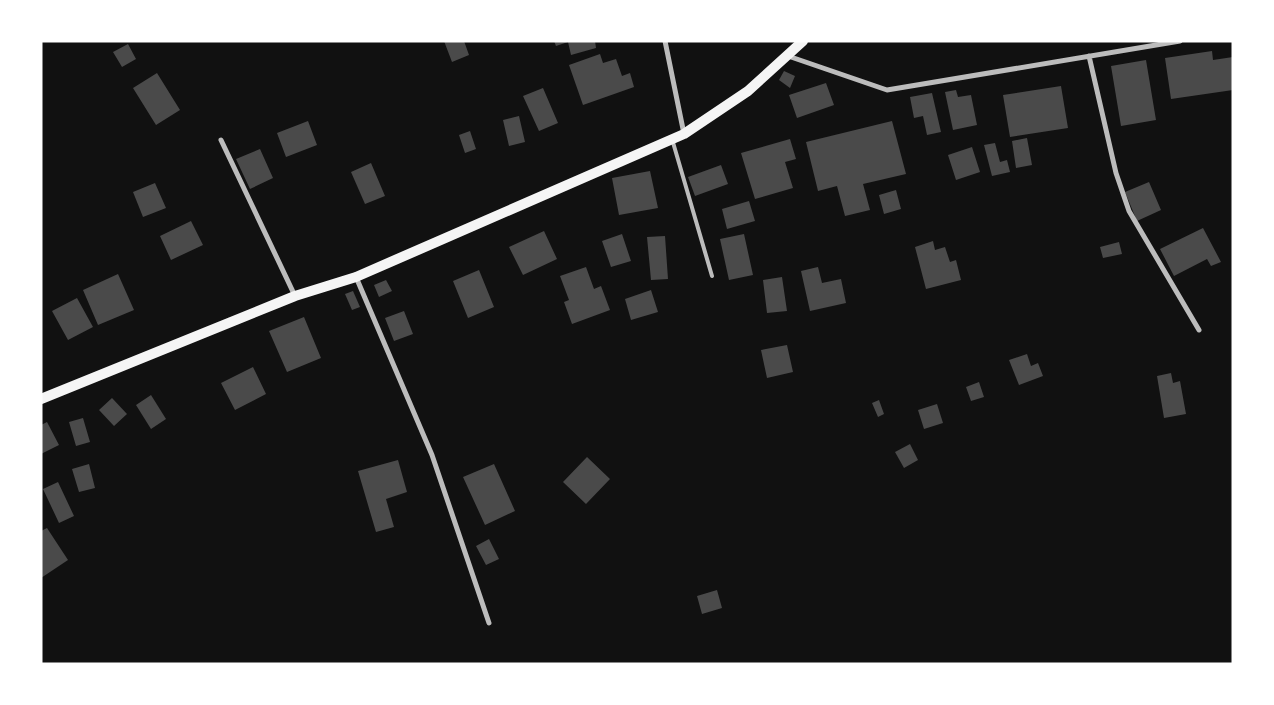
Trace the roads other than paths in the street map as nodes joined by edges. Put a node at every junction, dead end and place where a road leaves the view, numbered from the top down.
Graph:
1 (665, 41) edge
2 (803, 41) edge
3 (1180, 41) edge
4 (788, 56) junction
5 (1089, 56) junction
6 (684, 134) junction
7 (672, 139) junction
8 (222, 140) dead end
9 (356, 276) junction
10 (712, 276) dead end
11 (295, 296) junction
12 (1199, 330) dead end
13 (41, 399) edge
14 (489, 623) dead end

1 - 6 street
2 - 4 main road
3 - 5 street
4 - 5 street
4 - 6 main road
5 - 12 street
6 - 7 main road
7 - 9 main road
7 - 10 lane
8 - 11 street
9 - 11 main road
9 - 14 street
11 - 13 main road

